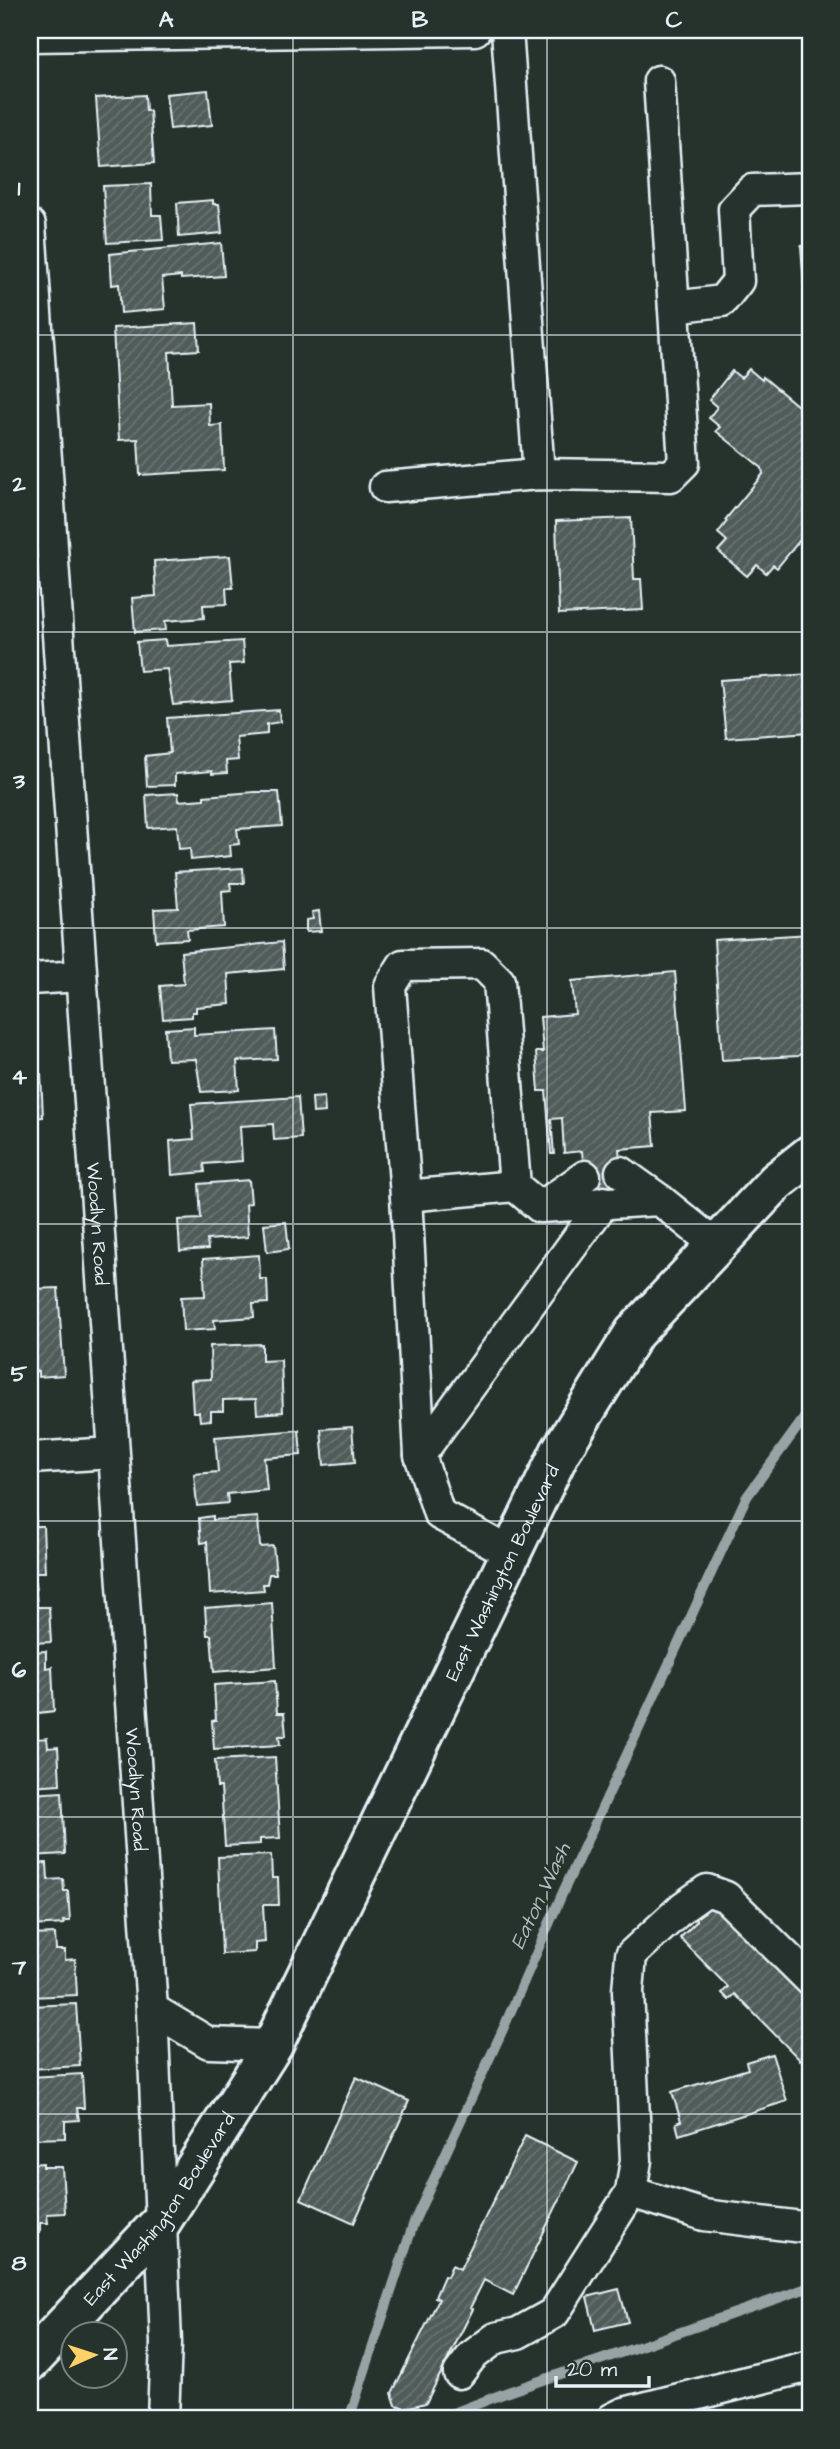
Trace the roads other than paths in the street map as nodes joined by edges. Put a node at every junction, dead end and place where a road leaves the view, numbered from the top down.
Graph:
1 (475, 30) edge
2 (507, 30) edge
3 (30, 36) edge
4 (659, 80) dead end
5 (810, 188) edge
6 (30, 225) edge
7 (674, 307) junction
8 (539, 474) junction
9 (385, 487) dead end
10 (39, 507) edge
11 (81, 976) junction
12 (30, 979) edge
13 (810, 1155) edge
14 (621, 1172) dead end
15 (585, 1176) dead end
16 (514, 1186) junction
17 (406, 1196) junction
18 (660, 1200) junction
19 (604, 1202) junction
20 (540, 1207) junction
21 (716, 1245) junction
22 (113, 1454) junction
23 (420, 1455) junction
24 (30, 1458) edge
25 (511, 1553) junction
26 (810, 1980) edge
27 (152, 2009) junction
28 (273, 2045) junction
29 (631, 2192) junction
30 (161, 2222) junction
31 (810, 2228) edge
32 (30, 2362) edge
33 (810, 2366) edge
34 (459, 2373) dead end
35 (160, 2419) edge
36 (612, 2419) edge

1 - 3 street
2 - 8 street
4 - 7 street
5 - 7 street
6 - 10 street, Woodlyn Road
7 - 8 street
8 - 9 street
10 - 11 street, Woodlyn Road
11 - 12 street
11 - 22 street, Woodlyn Road
13 - 21 main road, East Washington Boulevard
14 - 18 street
15 - 20 street
16 - 17 street
16 - 17 street
16 - 20 street
17 - 23 street
18 - 19 street
18 - 21 street
19 - 20 street
19 - 23 street
21 - 25 main road, East Washington Boulevard
22 - 24 street
22 - 27 street, Woodlyn Road
23 - 25 street
25 - 28 main road, East Washington Boulevard
26 - 29 street
27 - 28 street
27 - 30 street, Woodlyn Road
28 - 30 main road, East Washington Boulevard
29 - 31 street
29 - 34 street
30 - 32 main road, East Washington Boulevard
30 - 35 street, Woodlyn Road
33 - 36 street

